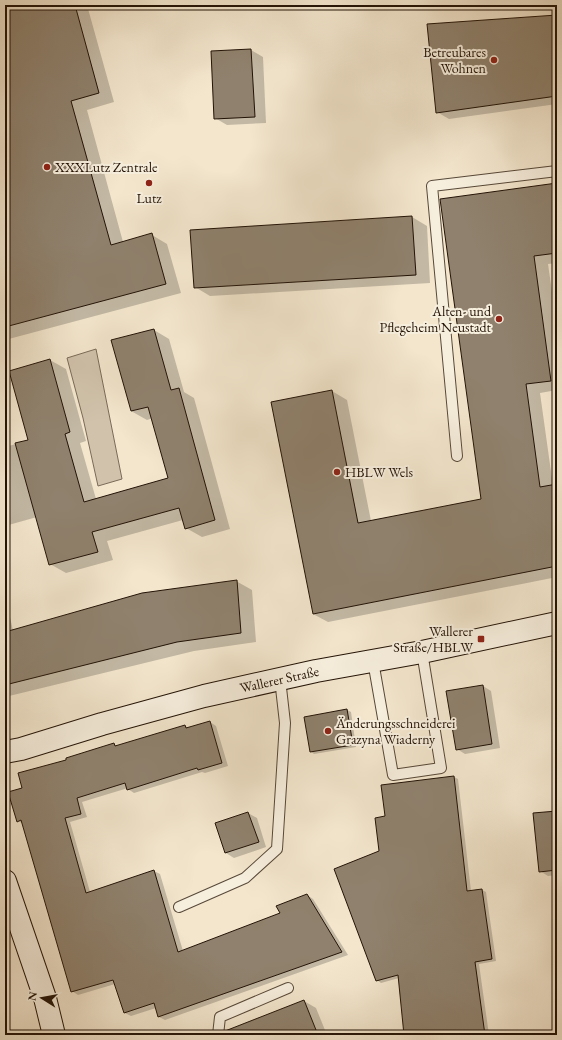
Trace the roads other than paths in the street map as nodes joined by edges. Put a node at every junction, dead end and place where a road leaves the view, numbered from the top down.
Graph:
1 (557, 171) edge
2 (457, 456) dead end
3 (557, 623) edge
4 (422, 652) junction
5 (373, 661) junction
6 (280, 679) junction
7 (5, 752) edge
8 (5, 882) edge
9 (179, 907) dead end
10 (288, 988) dead end
11 (54, 1035) edge
12 (218, 1035) edge

1 - 2 lane
3 - 4 street, Wallerer Straße
4 - 5 street, Wallerer Straße
4 - 5 lane
5 - 6 street, Wallerer Straße
6 - 7 street, Wallerer Straße
6 - 9 lane
8 - 11 street
10 - 12 lane

